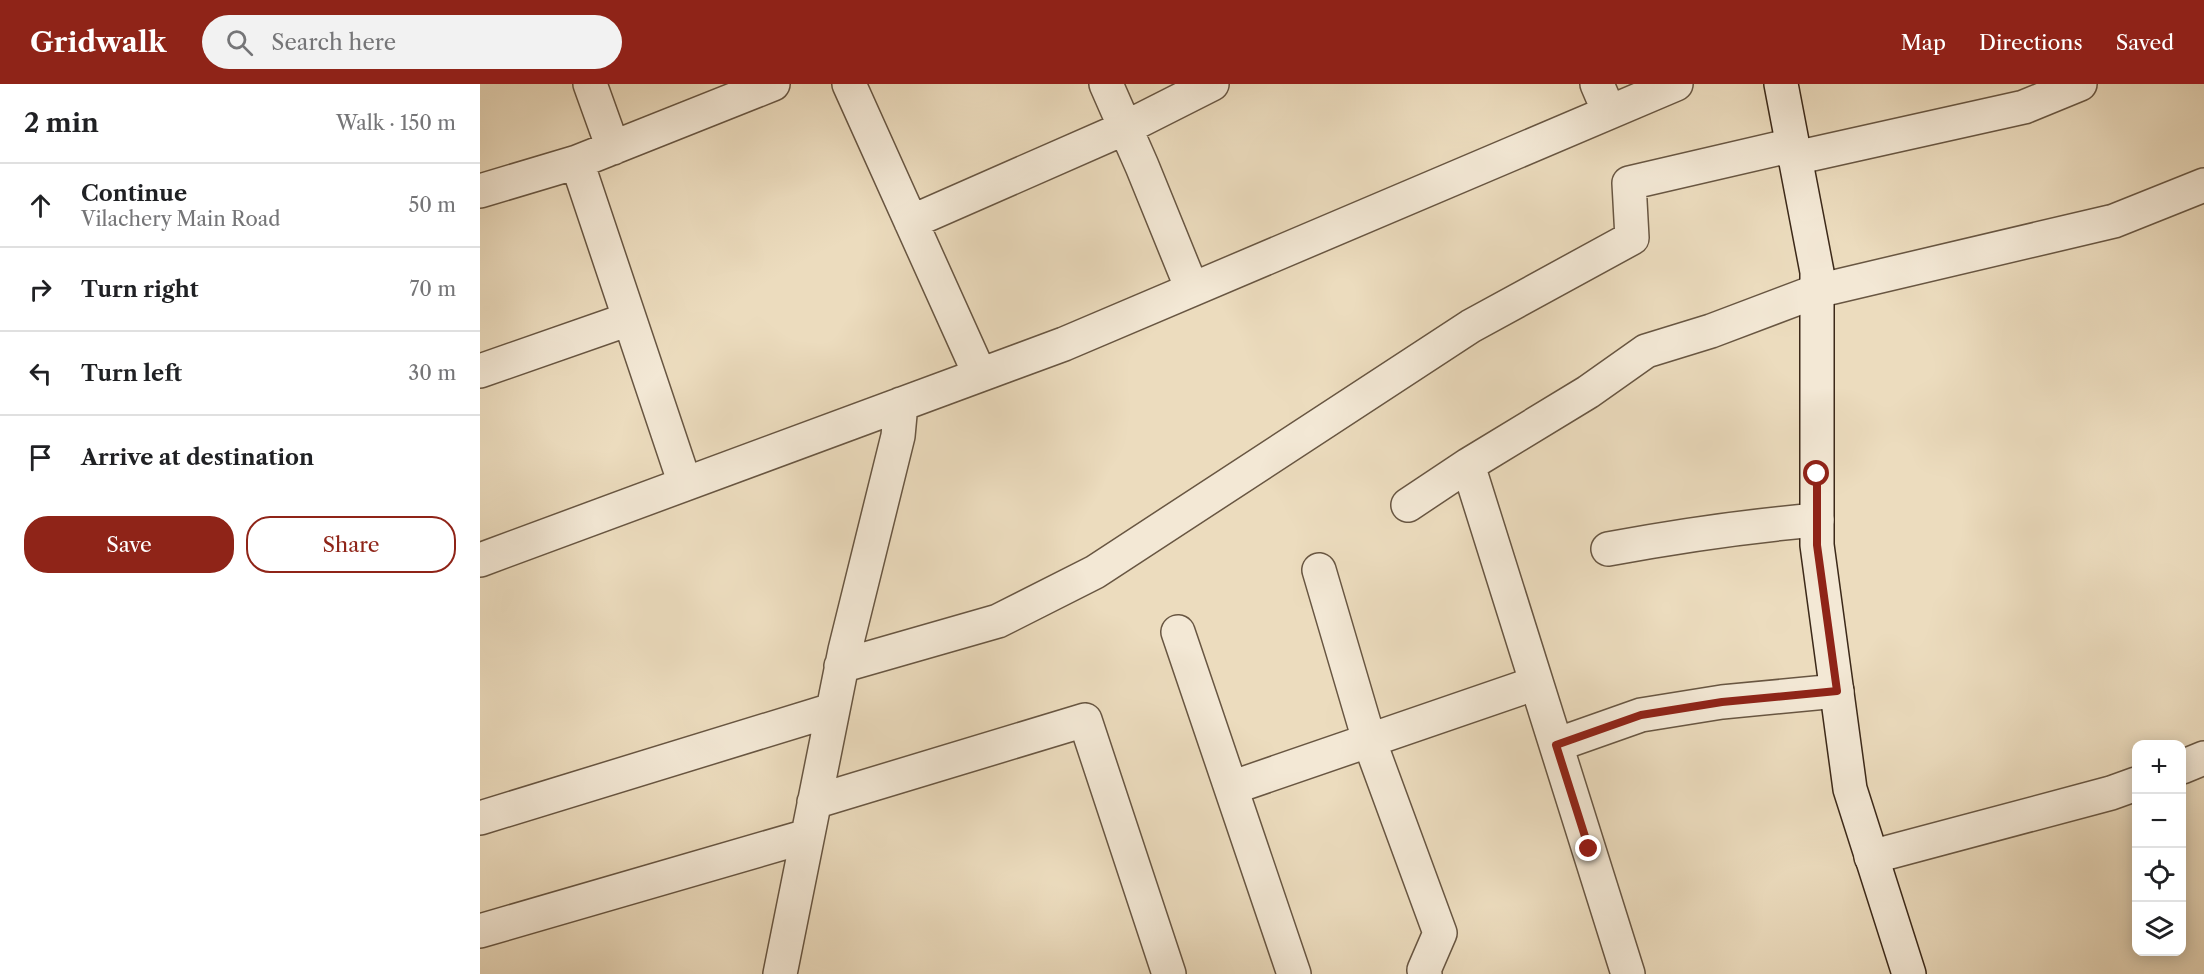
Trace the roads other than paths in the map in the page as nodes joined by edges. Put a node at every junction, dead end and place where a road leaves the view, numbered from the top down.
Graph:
1 (590, 84) edge
2 (774, 84) edge
3 (849, 84) edge
4 (1106, 84) edge
5 (1212, 84) edge
6 (1676, 84) edge
7 (1781, 84) edge
8 (2080, 84) edge
9 (1603, 98) edge
10 (1125, 128) junction
11 (613, 148) junction
12 (1794, 151) junction
13 (577, 162) junction
14 (2204, 185) edge
15 (480, 191) edge
16 (911, 222) junction
17 (1192, 289) junction
18 (1817, 291) junction
19 (629, 319) junction
20 (480, 371) edge
21 (980, 375) junction
22 (901, 404) junction
23 (1468, 465) junction
24 (685, 484) junction
25 (1408, 505) dead end
26 (1817, 520) junction
27 (1608, 549) dead end
28 (480, 560) edge
29 (1319, 570) dead end
30 (1178, 632) dead end
31 (841, 666) junction
32 (1536, 683) junction
33 (1837, 691) junction
34 (832, 710) junction
35 (1369, 740) junction
36 (1556, 745) junction
37 (2204, 758) edge
38 (2186, 765) edge
39 (2132, 785) edge
40 (1231, 788) junction
41 (814, 802) junction
42 (480, 818) edge
43 (807, 836) junction
44 (1871, 856) junction
45 (480, 931) edge
46 (780, 974) edge
47 (1168, 974) edge
48 (1294, 974) edge
49 (1425, 974) edge
50 (1628, 974) edge
51 (1909, 974) edge

1 - 11 street
2 - 11 street
3 - 16 street
4 - 10 street
5 - 10 street
6 - 9 street
7 - 12 street
8 - 12 street
9 - 17 street
10 - 16 street
10 - 17 street
11 - 13 street
12 - 18 street
12 - 31 street
13 - 15 street
13 - 19 street
14 - 18 street
16 - 21 street
17 - 21 street
18 - 23 street
18 - 26 street
19 - 20 street
19 - 24 street
21 - 22 street
22 - 24 street
22 - 31 street
23 - 25 street
23 - 32 street
24 - 28 street
26 - 27 street
26 - 33 street
29 - 35 street
30 - 40 street
31 - 34 street
32 - 35 street
32 - 36 street
33 - 36 street
33 - 44 street
34 - 41 street
34 - 42 street
35 - 40 street
35 - 49 street
36 - 50 street
37 - 38 street
39 - 44 street
40 - 48 street
41 - 43 street
41 - 47 street
43 - 45 street
43 - 46 street
44 - 51 street

